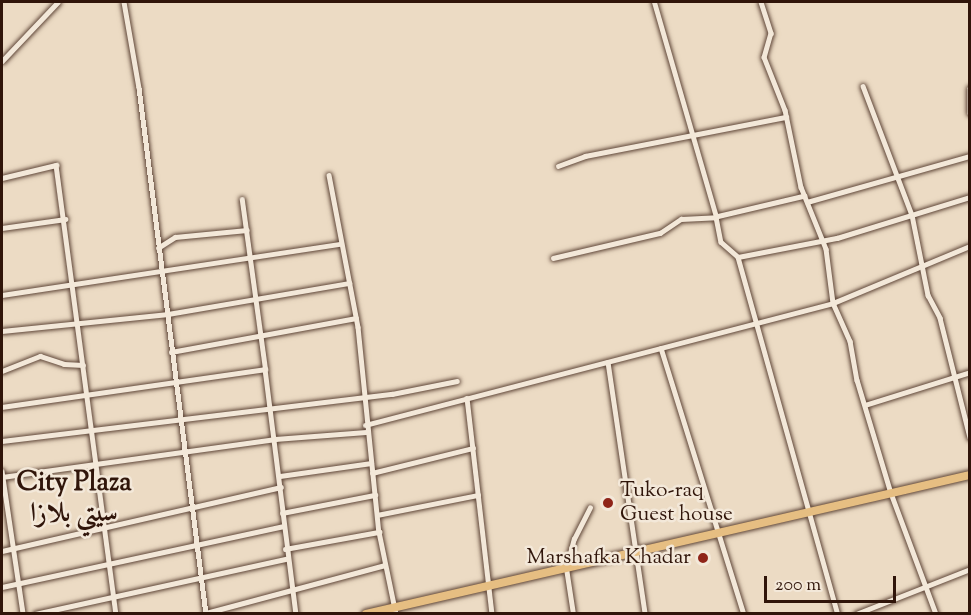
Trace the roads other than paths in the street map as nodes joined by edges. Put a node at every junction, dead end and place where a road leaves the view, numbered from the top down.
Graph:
1 (58, 2) edge
2 (124, 2) edge
3 (654, 2) edge
4 (760, 2) edge
5 (2, 61) edge
6 (862, 86) dead end
7 (969, 88) edge
8 (969, 113) edge
9 (786, 117) junction
10 (692, 134) junction
11 (969, 156) edge
12 (558, 166) dead end
13 (328, 175) dead end
14 (897, 175) junction
15 (2, 178) edge
16 (969, 197) edge
17 (806, 199) junction
18 (242, 200) dead end
19 (912, 215) junction
20 (716, 217) junction
21 (65, 219) junction
22 (2, 228) edge
23 (247, 230) junction
24 (821, 240) junction
25 (341, 244) junction
26 (969, 246) edge
27 (158, 248) junction
28 (738, 257) junction
29 (250, 258) junction
30 (553, 258) dead end
31 (925, 265) junction
32 (162, 271) junction
33 (349, 283) junction
34 (73, 284) junction
35 (2, 295) edge
36 (256, 299) junction
37 (833, 303) junction
38 (168, 314) junction
39 (356, 318) junction
40 (77, 323) junction
41 (754, 324) junction
42 (2, 331) edge
43 (261, 335) junction
44 (661, 348) junction
45 (171, 352) junction
46 (608, 362) junction
47 (83, 365) junction
48 (265, 369) junction
49 (2, 370) edge
50 (969, 372) edge
51 (956, 376) junction
52 (457, 381) dead end
53 (176, 382) junction
54 (86, 394) junction
55 (363, 396) junction
56 (467, 398) junction
57 (865, 405) junction
58 (270, 406) junction
59 (2, 407) edge
60 (181, 417) junction
61 (365, 425) junction
62 (91, 430) junction
63 (366, 432) junction
64 (969, 437) edge
65 (275, 440) junction
66 (2, 441) edge
67 (473, 448) junction
68 (186, 454) junction
69 (371, 463) junction
70 (97, 466) junction
71 (372, 473) junction
72 (2, 475) edge
73 (969, 475) edge
74 (280, 476) junction
75 (281, 487) junction
76 (891, 493) junction
77 (375, 495) junction
78 (478, 495) junction
79 (193, 506) junction
80 (590, 508) dead end
81 (809, 511) junction
82 (282, 513) junction
83 (377, 515) junction
84 (104, 525) junction
85 (284, 526) junction
86 (379, 532) junction
87 (718, 532) junction
88 (197, 546) junction
89 (14, 547) junction
90 (285, 549) junction
91 (2, 550) edge
92 (636, 551) junction
93 (286, 559) junction
94 (109, 564) junction
95 (385, 565) junction
96 (567, 568) junction
97 (969, 569) edge
98 (203, 578) junction
99 (19, 582) junction
100 (489, 585) junction
101 (2, 587) edge
102 (924, 587) junction
103 (292, 591) junction
104 (114, 597) junction
105 (395, 610) edge
106 (206, 613) edge
107 (573, 613) edge
108 (23, 614) edge
109 (35, 614) edge
110 (116, 614) edge
111 (296, 614) edge
112 (366, 614) edge
113 (492, 614) edge
114 (645, 614) edge
115 (744, 614) edge
116 (838, 614) edge
117 (856, 614) edge
118 (936, 614) edge

1 - 5 street
2 - 27 street
3 - 10 street
4 - 9 street
6 - 14 street
7 - 8 street
9 - 10 street
9 - 17 street
10 - 12 street
10 - 20 street
11 - 14 street
13 - 25 street
14 - 17 street
14 - 19 street
15 - 21 street
16 - 19 street
17 - 20 street
17 - 24 street
18 - 23 street
19 - 24 street
19 - 31 street
20 - 28 street
20 - 30 street
21 - 22 street
21 - 34 street
23 - 27 street
23 - 29 street
24 - 28 street
24 - 37 street
25 - 29 street
25 - 33 street
26 - 31 street
27 - 32 street
28 - 41 street
29 - 32 street
29 - 36 street
31 - 37 street
31 - 51 street
32 - 34 street
32 - 38 street
33 - 36 street
33 - 39 street
34 - 35 street
34 - 40 street
36 - 38 street
36 - 43 street
37 - 41 street
37 - 57 street
38 - 40 street
38 - 45 street
39 - 43 street
39 - 55 street
40 - 42 street
40 - 47 street
41 - 44 street
41 - 81 street
43 - 45 street
43 - 48 street
44 - 46 street
44 - 87 street
45 - 53 street
46 - 56 street
46 - 92 street
47 - 49 street
47 - 54 street
48 - 53 street
48 - 58 street
50 - 51 street
51 - 57 street
51 - 64 street
52 - 55 street
53 - 54 street
53 - 60 street
54 - 59 street
54 - 62 street
55 - 58 street
55 - 61 street
56 - 61 street
56 - 67 street
57 - 76 street
58 - 60 street
58 - 65 street
60 - 62 street
60 - 68 street
61 - 63 street
62 - 66 street
62 - 70 street
63 - 65 street
63 - 69 street
65 - 68 street
65 - 74 street
67 - 71 street
67 - 78 street
68 - 70 street
68 - 79 street
69 - 71 street
69 - 74 street
70 - 72 street
70 - 84 street
71 - 77 street
72 - 89 street
73 - 76 highway
74 - 75 street
75 - 79 street
75 - 82 street
76 - 81 highway
76 - 102 street
77 - 82 street
77 - 83 street
78 - 83 street
78 - 100 street
79 - 84 street
79 - 88 street
80 - 96 street
81 - 87 highway
81 - 116 street
82 - 85 street
83 - 86 street
84 - 89 street
84 - 94 street
85 - 88 street
85 - 90 street
86 - 90 street
86 - 95 street
87 - 92 highway
87 - 115 street
88 - 94 street
88 - 98 street
89 - 91 street
89 - 99 street
90 - 93 street
92 - 96 highway
92 - 114 street
93 - 98 street
93 - 103 street
94 - 99 street
94 - 104 street
95 - 103 street
95 - 105 street
96 - 100 highway
96 - 107 street
97 - 102 street
98 - 104 street
98 - 106 street
99 - 101 street
99 - 108 street
100 - 105 highway
100 - 113 street
102 - 117 street
102 - 118 street
103 - 106 street
103 - 111 street
104 - 109 street
104 - 110 street
105 - 112 highway

